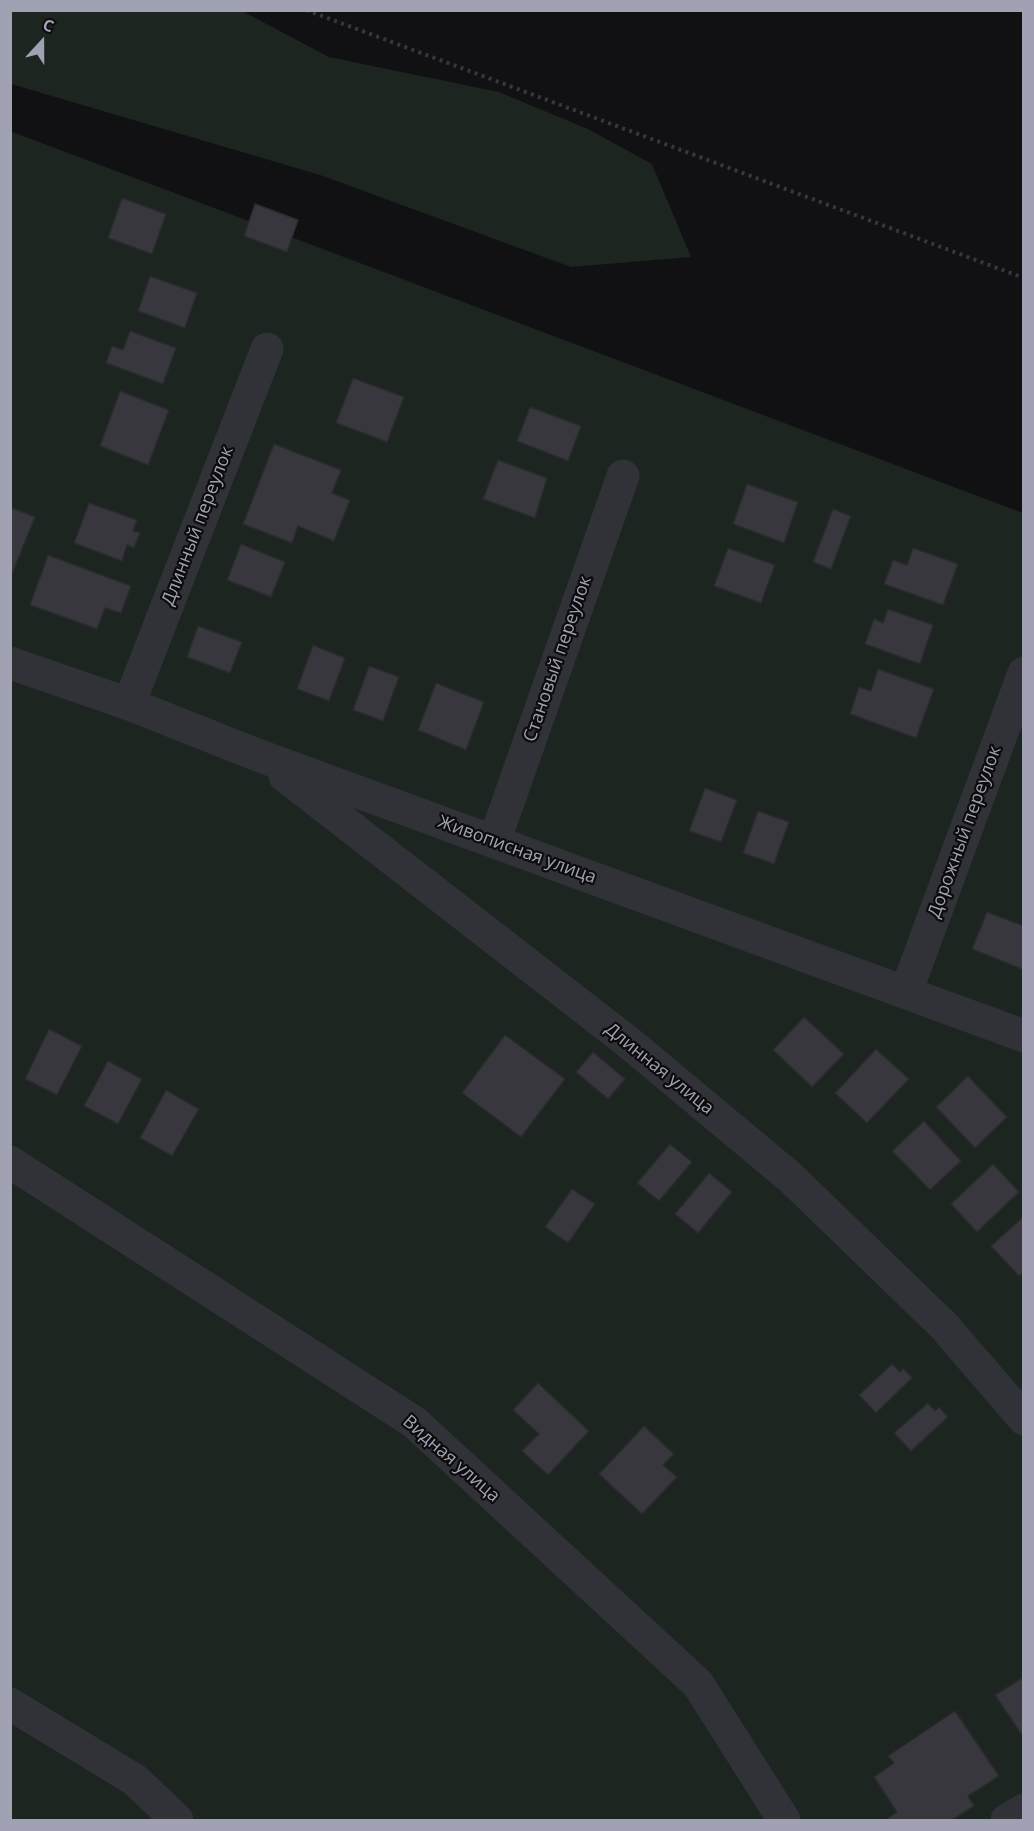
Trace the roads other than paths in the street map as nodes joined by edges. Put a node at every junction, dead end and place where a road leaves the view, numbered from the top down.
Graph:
1 (267, 349) dead end
2 (623, 476) dead end
3 (10, 663) edge
4 (1023, 673) edge
5 (129, 704) junction
6 (260, 756) junction
7 (494, 842) junction
8 (906, 992) junction
9 (1023, 1036) edge
10 (10, 1162) edge
11 (1023, 1419) edge
12 (10, 1704) edge
13 (1023, 1810) edge
14 (177, 1821) edge
15 (784, 1821) edge
16 (1007, 1821) edge

1 - 5 street, Длинный переулок
2 - 7 street, Становый переулок
3 - 5 street, Живописная улица
4 - 8 street, Дорожный переулок
5 - 6 street, Живописная улица
6 - 7 street, Живописная улица
6 - 11 street, Длинная улица
7 - 8 street, Живописная улица
8 - 9 street, Живописная улица
10 - 15 street, Видная улица
12 - 14 street
13 - 16 street

